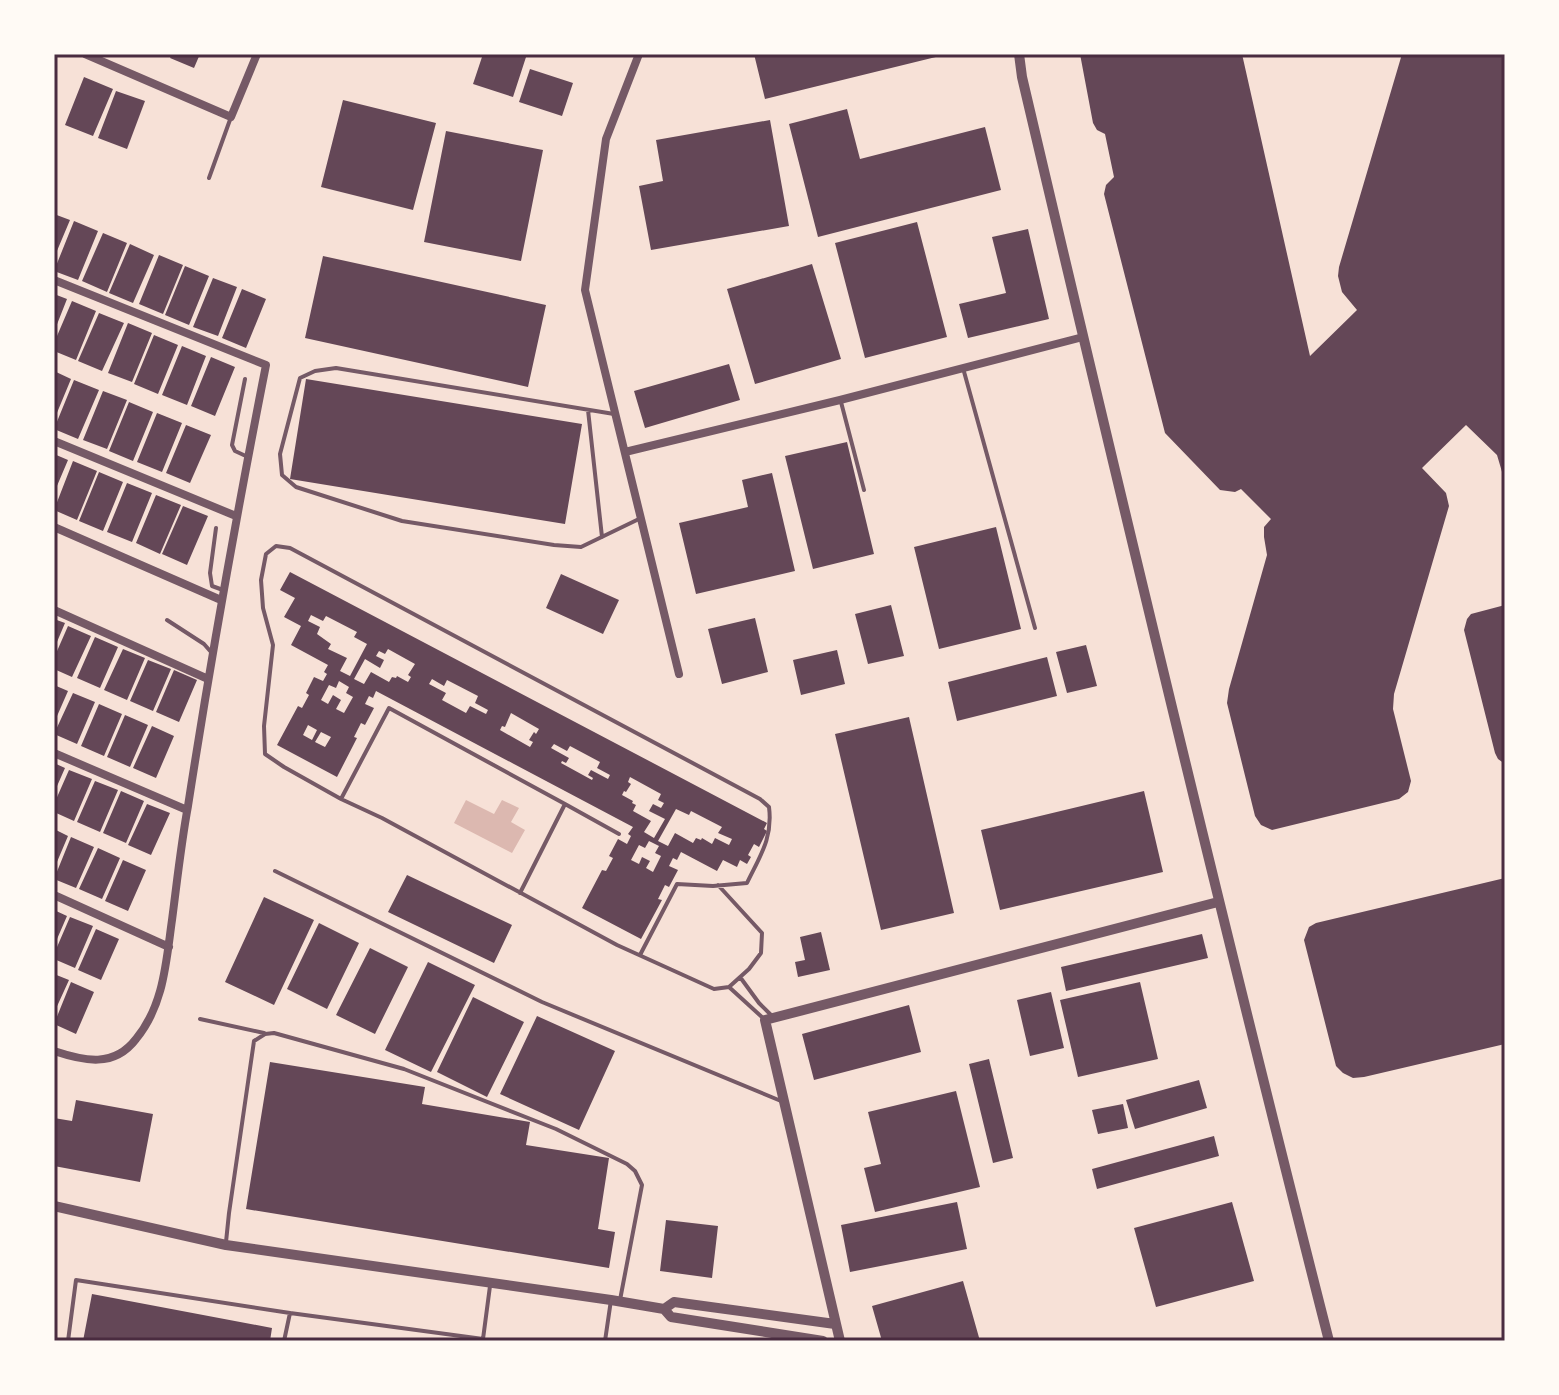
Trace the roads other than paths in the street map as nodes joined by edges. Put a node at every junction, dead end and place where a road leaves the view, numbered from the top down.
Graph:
1 (85, 54) edge
2 (257, 54) edge
3 (639, 54) edge
4 (1019, 54) edge
5 (231, 117) junction
6 (209, 178) dead end
7 (54, 280) edge
8 (1083, 337) junction
9 (963, 368) junction
10 (245, 379) dead end
11 (840, 400) junction
12 (588, 410) junction
13 (614, 414) junction
14 (54, 441) edge
15 (625, 452) junction
16 (248, 457) junction
17 (864, 490) dead end
18 (236, 516) junction
19 (641, 518) junction
20 (54, 527) edge
21 (216, 528) dead end
22 (602, 537) junction
23 (223, 590) junction
24 (221, 600) junction
25 (54, 610) edge
26 (167, 620) dead end
27 (1035, 628) dead end
28 (212, 653) junction
29 (679, 674) dead end
30 (208, 679) junction
31 (54, 753) edge
32 (341, 799) junction
33 (565, 804) junction
34 (187, 810) junction
35 (619, 834) dead end
36 (275, 871) dead end
37 (718, 885) junction
38 (520, 893) junction
39 (54, 895) edge
40 (1218, 902) junction
41 (169, 947) junction
42 (640, 955) junction
43 (740, 977) junction
44 (729, 987) junction
45 (769, 1018) junction
46 (200, 1019) dead end
47 (265, 1034) junction
48 (54, 1051) edge
49 (783, 1102) junction
50 (54, 1206) edge
51 (226, 1245) junction
52 (491, 1283) junction
53 (615, 1301) junction
54 (664, 1309) junction
55 (290, 1313) junction
56 (835, 1324) junction
57 (483, 1339) junction
58 (68, 1341) edge
59 (284, 1341) edge
60 (498, 1341) edge
61 (605, 1341) edge
62 (823, 1341) edge
63 (840, 1341) edge
64 (1329, 1341) edge

1 - 5 street
2 - 5 street
3 - 13 street
4 - 8 street
5 - 6 lane
7 - 16 street
8 - 9 street
8 - 40 street
9 - 11 street
9 - 27 lane
10 - 16 lane
11 - 15 street
11 - 17 lane
12 - 13 lane
12 - 22 lane
12 - 22 lane
13 - 15 street
14 - 18 street
15 - 19 street
16 - 18 street
18 - 23 street
19 - 22 lane
19 - 29 street
20 - 24 street
21 - 23 lane
23 - 24 street
24 - 28 street
25 - 30 street
26 - 28 lane
28 - 30 street
30 - 34 street
31 - 34 street
32 - 33 lane
32 - 37 lane
32 - 38 lane
33 - 35 lane
33 - 38 lane
34 - 41 street
36 - 49 lane
37 - 42 lane
37 - 43 lane
38 - 42 lane
39 - 41 street
40 - 45 street
40 - 64 street
41 - 48 street
42 - 44 lane
43 - 44 lane
43 - 45 lane
44 - 45 lane
45 - 49 street
46 - 47 lane
47 - 51 lane
47 - 53 lane
49 - 56 street
50 - 51 street
51 - 52 street
52 - 53 street
52 - 57 lane
53 - 54 street
53 - 61 lane
54 - 56 street
54 - 62 street
55 - 57 lane
55 - 58 lane
55 - 59 lane
56 - 63 street
57 - 60 lane

